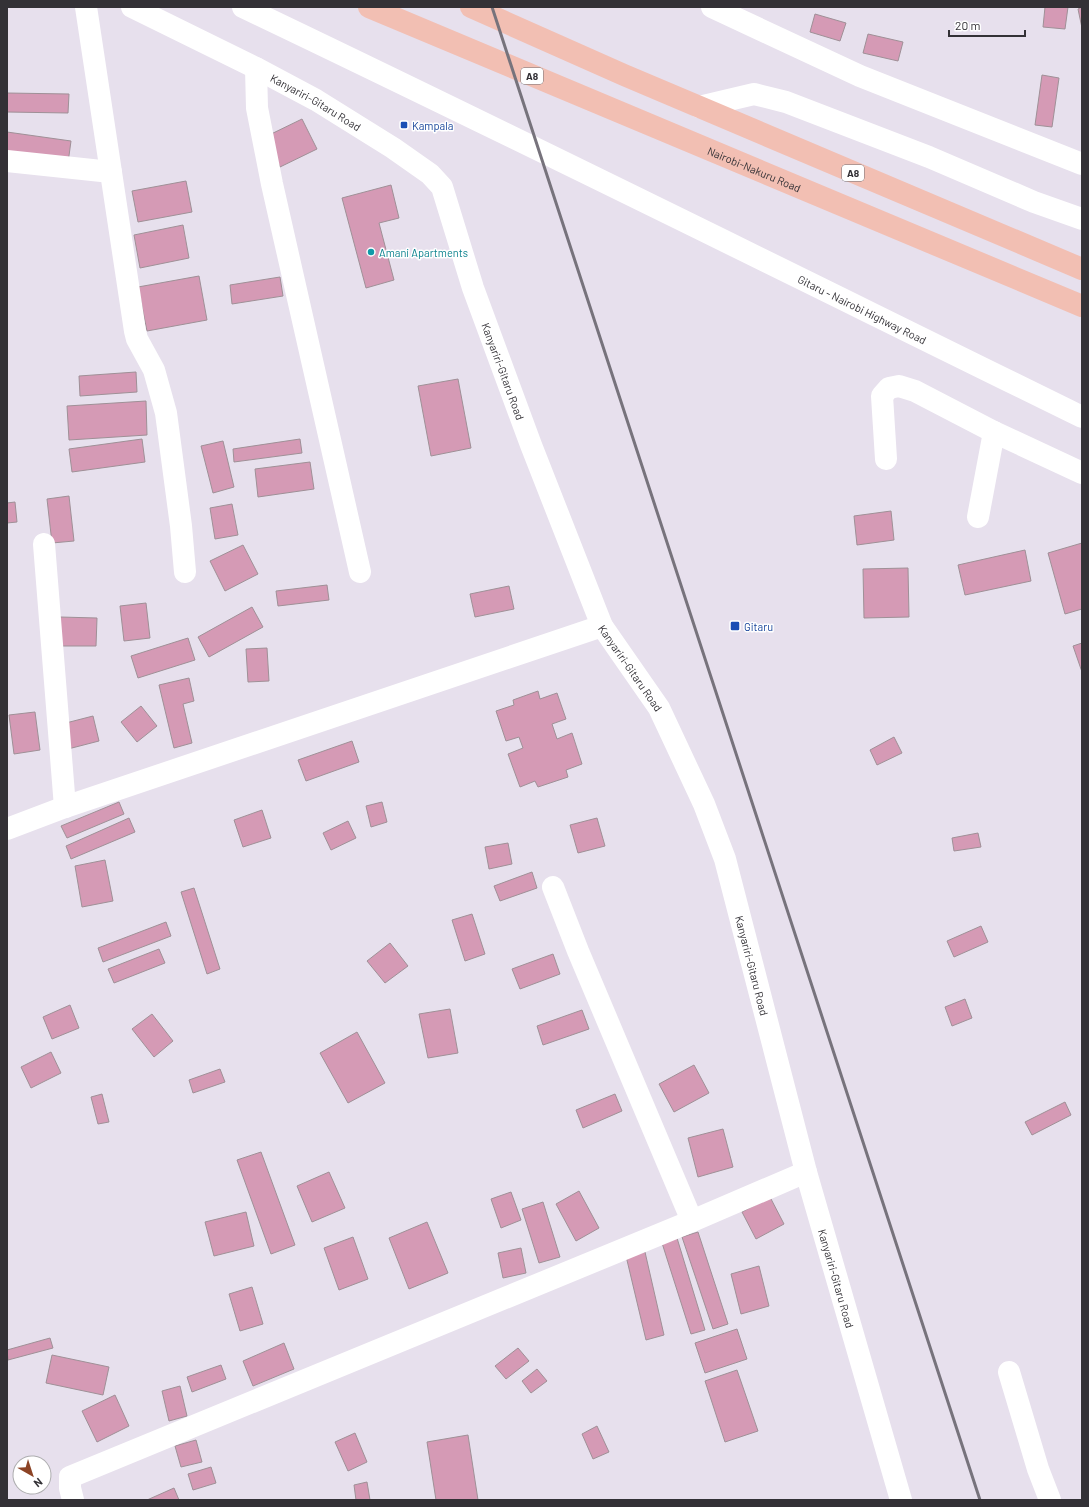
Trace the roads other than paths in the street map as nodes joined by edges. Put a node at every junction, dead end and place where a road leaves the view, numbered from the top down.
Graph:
1 (86, 7) edge
2 (132, 7) edge
3 (243, 7) edge
4 (369, 7) edge
5 (470, 7) edge
6 (712, 7) edge
7 (256, 68) junction
8 (699, 107) junction
9 (7, 161) edge
10 (1082, 164) edge
11 (111, 172) junction
12 (1082, 219) edge
13 (1082, 269) edge
14 (1082, 306) edge
15 (1082, 417) edge
16 (994, 432) junction
17 (886, 459) dead end
18 (1082, 473) edge
19 (978, 517) dead end
20 (44, 544) dead end
21 (185, 572) dead end
22 (360, 572) dead end
23 (602, 626) junction
24 (65, 807) junction
25 (7, 829) edge
26 (553, 887) dead end
27 (806, 1172) junction
28 (692, 1221) junction
29 (1008, 1372) dead end
30 (73, 1500) edge
31 (901, 1500) edge
32 (1050, 1500) edge

1 - 11 street
2 - 7 street, Kanyariri-Gitaru Road
3 - 15 street, Gitaru - Nairobi Highway Road
4 - 14 highway, Nairobi-Nakuru Road / A8
5 - 8 highway, A8
6 - 10 street
7 - 22 street
7 - 23 street, Kanyariri-Gitaru Road
8 - 12 street
8 - 13 highway, A8
9 - 11 street
11 - 21 street
16 - 17 street
16 - 18 street
16 - 19 street
20 - 24 street
23 - 24 street
23 - 27 street, Kanyariri-Gitaru Road
24 - 25 street
26 - 28 street
27 - 28 street
27 - 31 street, Kanyariri-Gitaru Road
28 - 30 street
29 - 32 street

